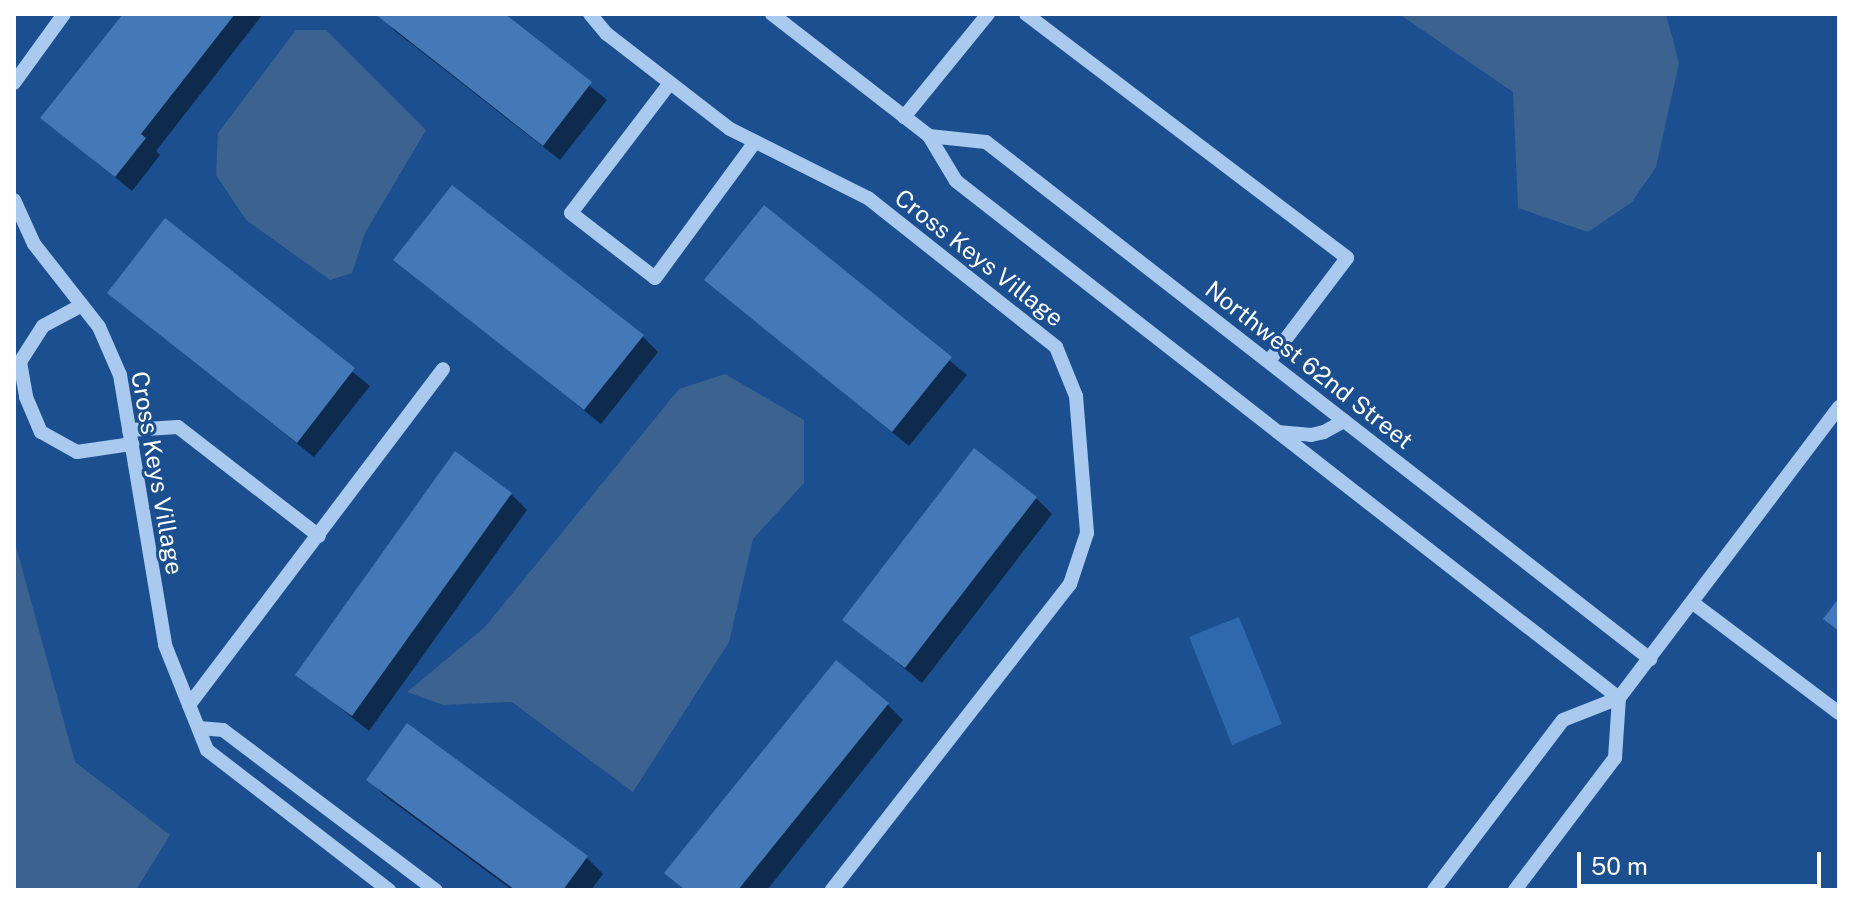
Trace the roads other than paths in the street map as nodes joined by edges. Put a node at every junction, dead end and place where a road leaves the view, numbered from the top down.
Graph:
1 (64, 14) edge
2 (590, 14) edge
3 (772, 14) edge
4 (988, 14) edge
5 (1026, 14) edge
6 (14, 83) edge
7 (670, 83) junction
8 (904, 117) junction
9 (929, 136) junction
10 (755, 142) junction
11 (14, 200) edge
12 (82, 305) junction
13 (1269, 361) junction
14 (443, 369) dead end
15 (1839, 407) edge
16 (1344, 421) junction
17 (1278, 432) junction
18 (131, 437) junction
19 (319, 536) junction
20 (1693, 603) junction
21 (1650, 659) junction
22 (1619, 698) junction
23 (189, 705) junction
24 (1839, 713) edge
25 (199, 728) junction
26 (389, 890) edge
27 (435, 890) edge
28 (832, 890) edge
29 (1434, 890) edge
30 (1515, 890) edge

1 - 6 street
2 - 7 street, Cross Keys Village
3 - 8 street
4 - 8 street
5 - 13 street
7 - 10 street, Cross Keys Village
7 - 10 street
8 - 9 street
9 - 13 street, Northwest 62nd Street
9 - 17 street
10 - 28 street, Cross Keys Village
11 - 12 street, Cross Keys Village
12 - 18 street, Cross Keys Village
12 - 18 street
13 - 16 street, Northwest 62nd Street
14 - 19 street
15 - 20 street
16 - 17 street
16 - 21 street, Northwest 62nd Street
17 - 22 street
18 - 19 street
18 - 23 street, Cross Keys Village
19 - 23 street
20 - 21 street
20 - 24 street
21 - 22 street
22 - 29 street
22 - 30 street
23 - 25 street, Cross Keys Village
25 - 26 street, Cross Keys Village
25 - 27 street

